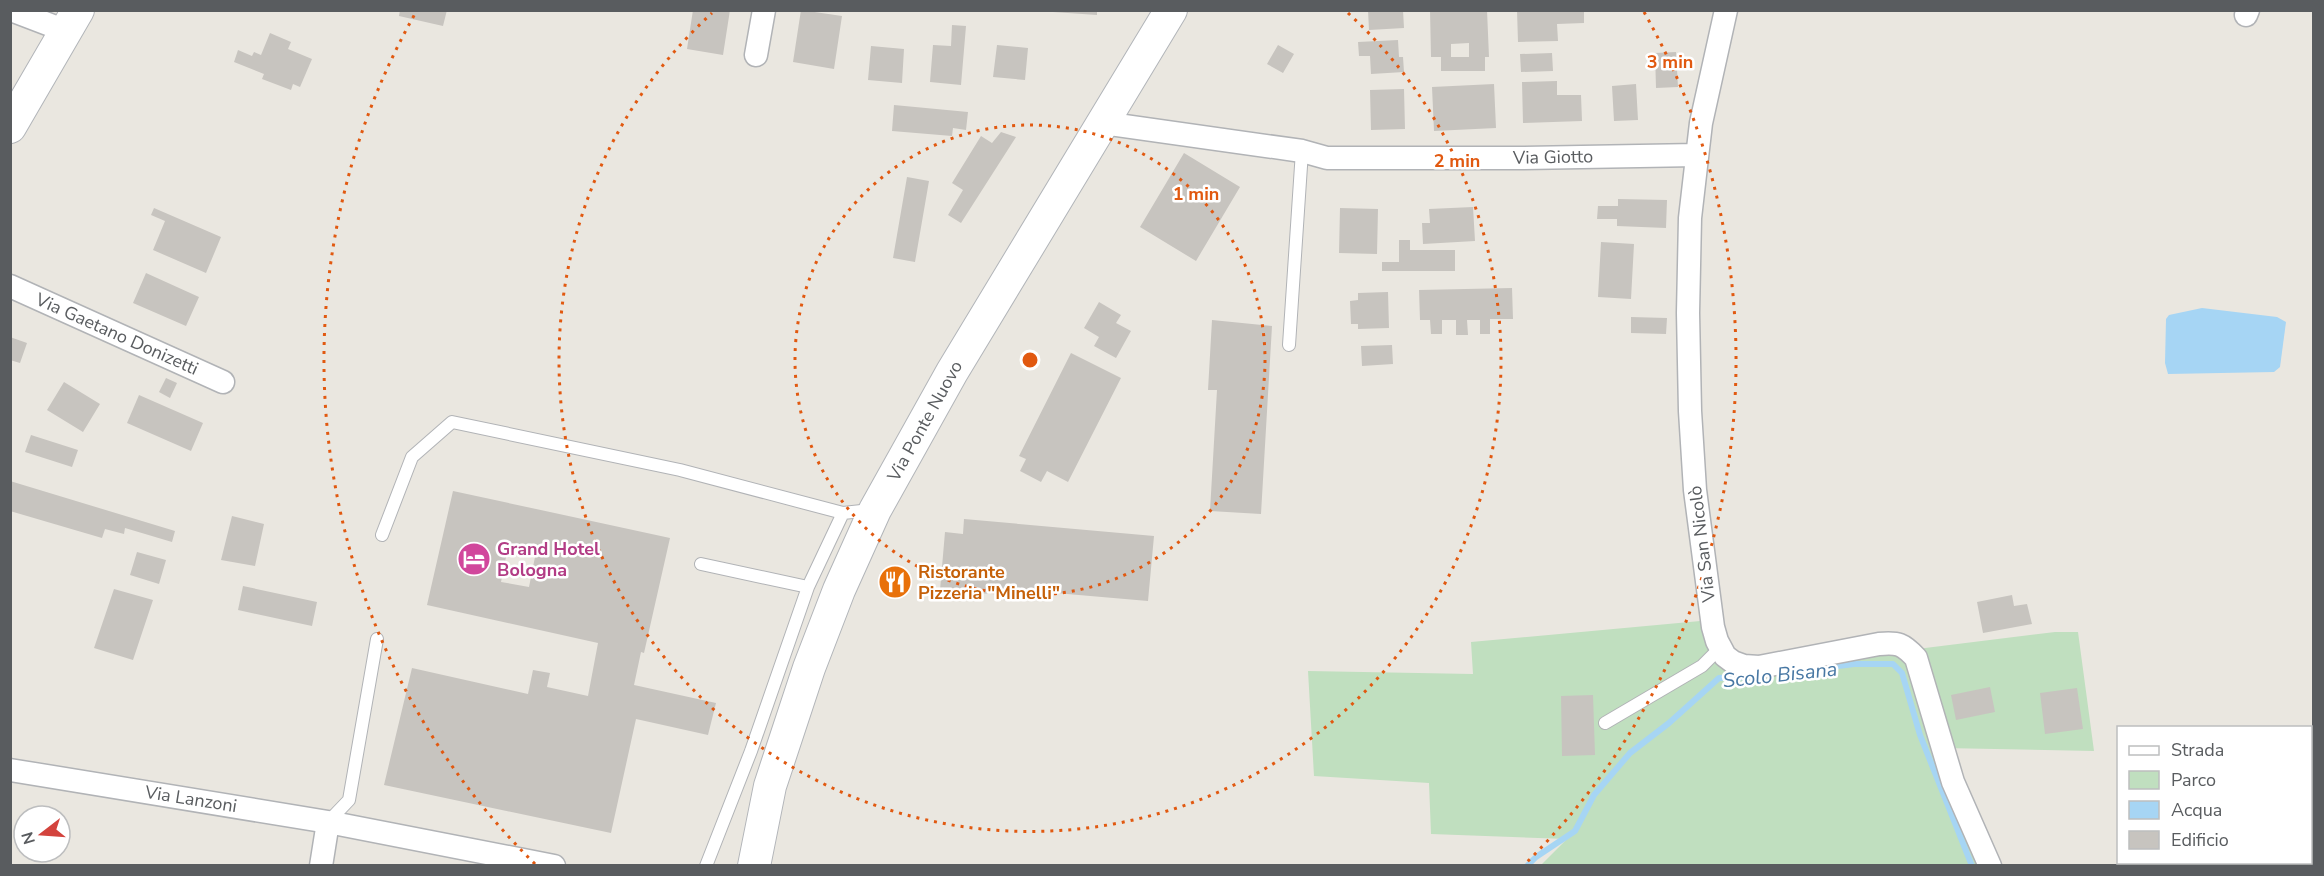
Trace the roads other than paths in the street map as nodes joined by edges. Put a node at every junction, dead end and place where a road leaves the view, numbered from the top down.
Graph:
1 (10, 10) edge
2 (764, 10) edge
3 (1171, 10) edge
4 (1726, 10) edge
5 (72, 21) edge
6 (756, 55) dead end
7 (1103, 123) junction
8 (10, 127) edge
9 (1302, 151) junction
10 (1697, 155) junction
11 (10, 286) edge
12 (1289, 345) dead end
13 (223, 382) dead end
14 (875, 510) junction
15 (843, 513) junction
16 (382, 535) dead end
17 (701, 564) dead end
18 (808, 587) junction
19 (377, 639) dead end
20 (1720, 648) junction
21 (1605, 723) dead end
22 (10, 770) edge
23 (328, 822) junction
24 (321, 866) edge
25 (554, 866) edge
26 (706, 866) edge
27 (754, 866) edge
28 (1990, 866) edge

1 - 5 street
2 - 6 street
3 - 7 main road, Via Ponte Nuovo
4 - 10 street, Via San Nicolò
5 - 8 main road
7 - 9 street, Via Giotto
7 - 14 main road, Via Ponte Nuovo
9 - 10 street, Via Giotto
9 - 12 lane
10 - 20 street, Via San Nicolò
11 - 13 street, Via Gaetano Donizetti
14 - 15 lane
14 - 27 main road, Via Ponte Nuovo
15 - 16 lane
15 - 18 lane
17 - 18 lane
18 - 26 lane
19 - 23 lane
20 - 21 lane
20 - 28 street
22 - 23 street, Via Lanzoni
23 - 24 street
23 - 25 street

